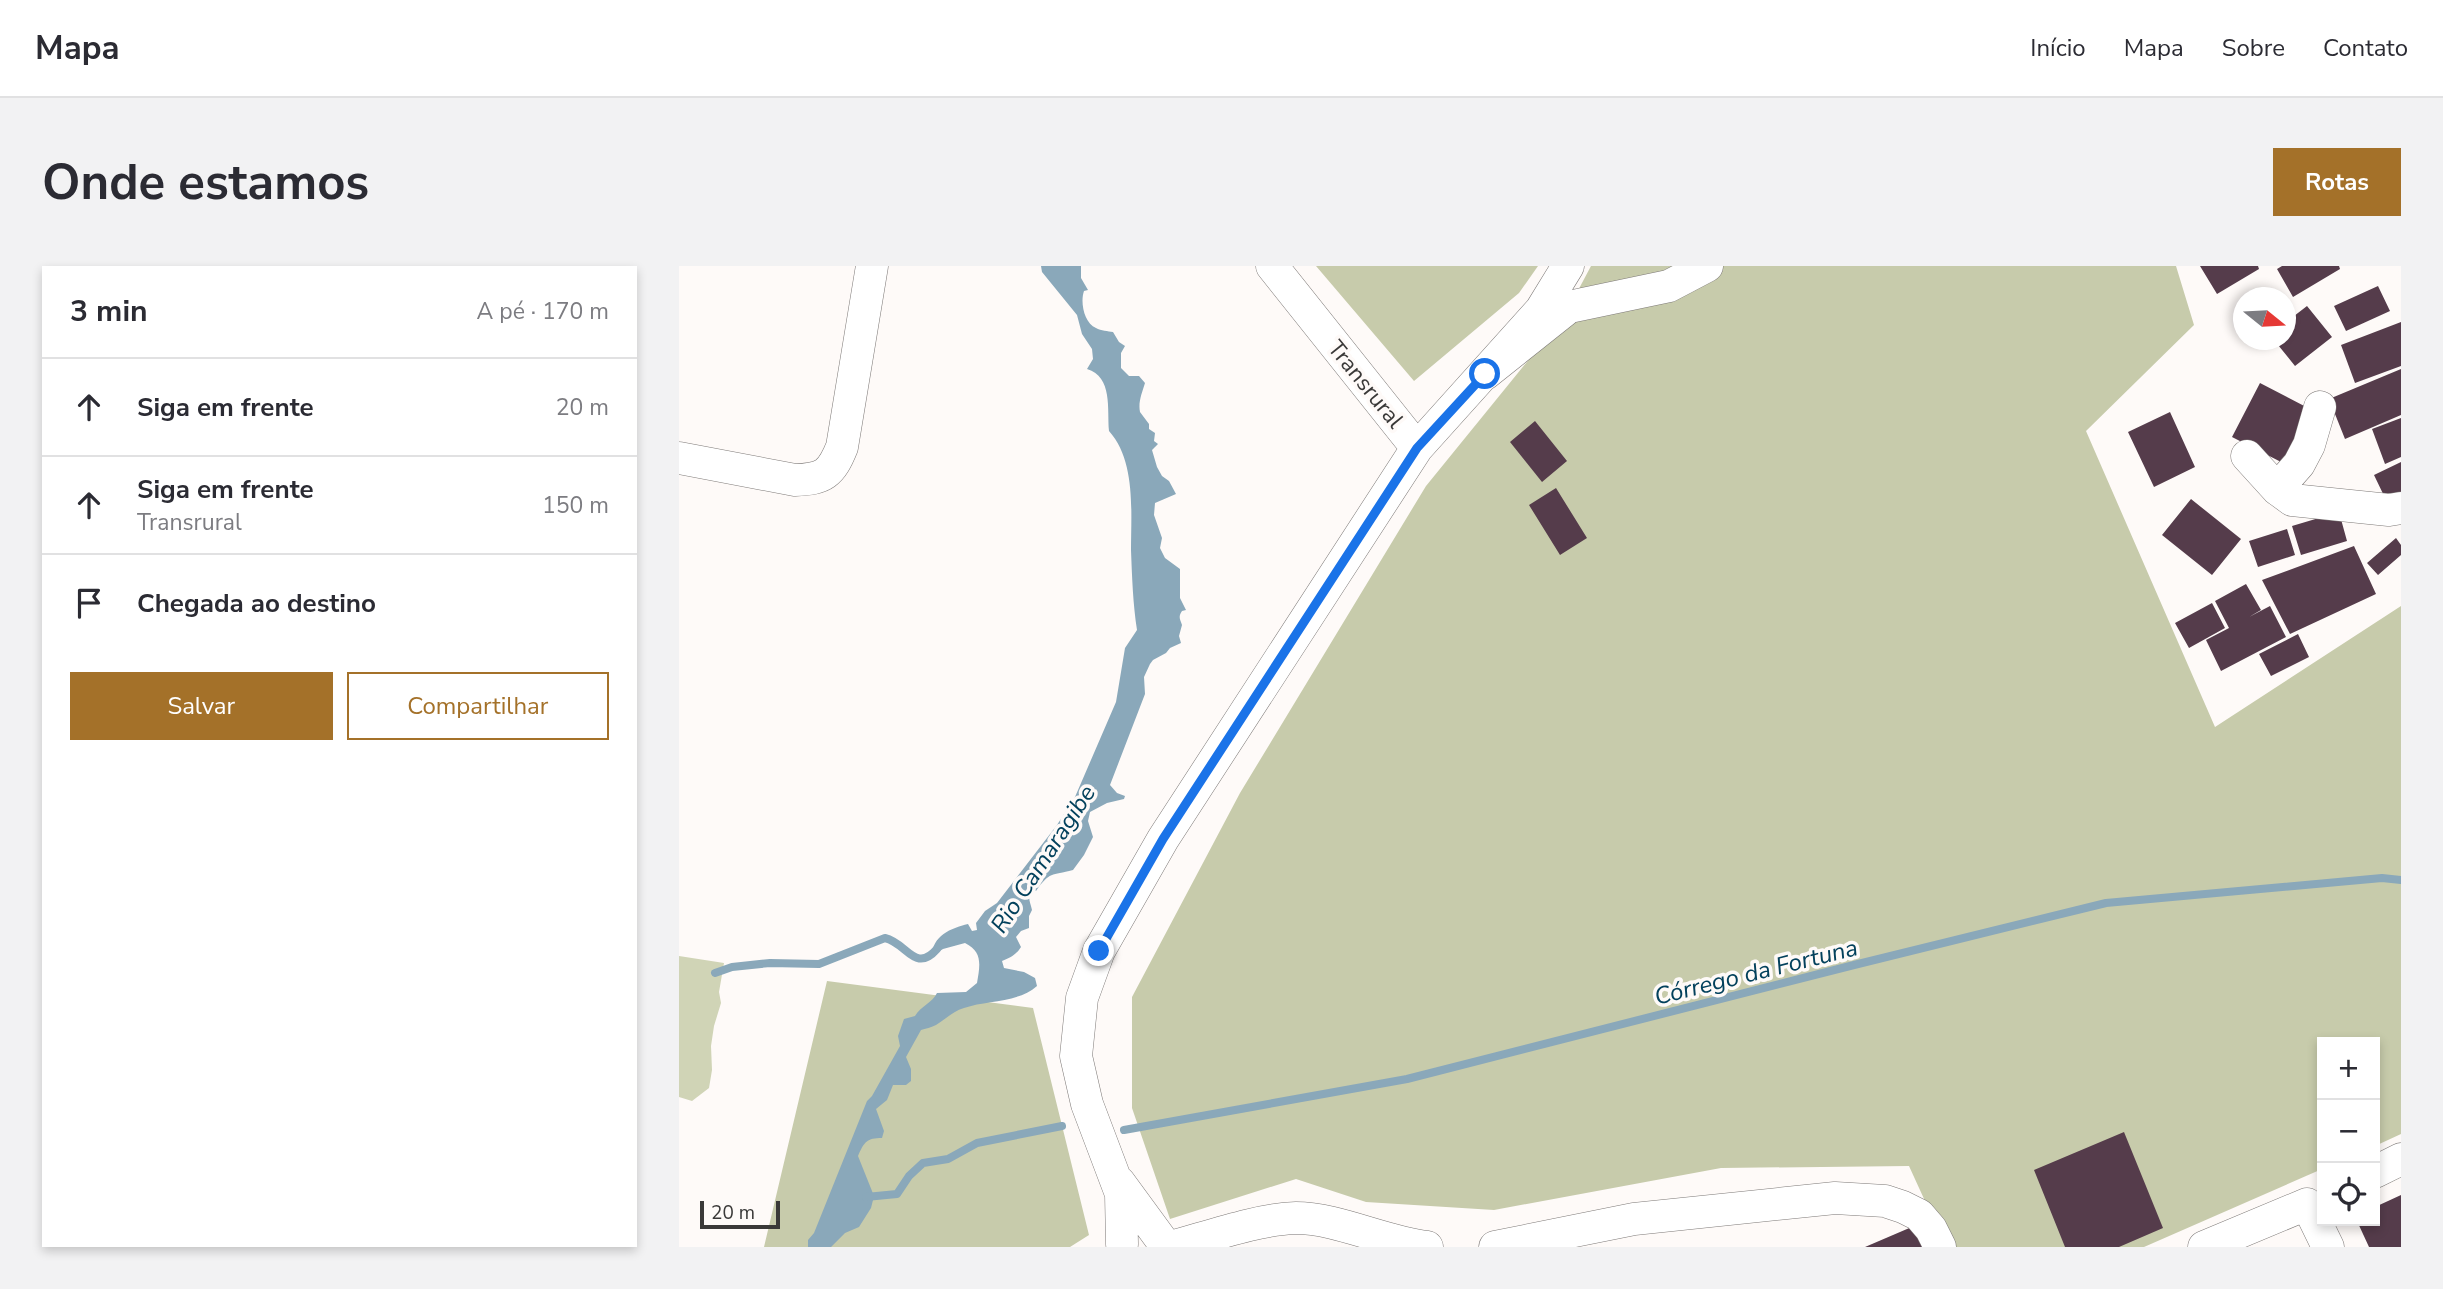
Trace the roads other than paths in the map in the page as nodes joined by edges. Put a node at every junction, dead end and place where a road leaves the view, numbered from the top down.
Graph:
1 (872, 266) edge
2 (1272, 266) edge
3 (1568, 266) edge
4 (1707, 266) edge
5 (1485, 374) junction
6 (2320, 407) dead end
7 (1417, 448) junction
8 (2247, 456) dead end
9 (679, 458) edge
10 (2277, 489) junction
11 (2401, 508) edge
12 (2401, 1159) edge
13 (2380, 1170) edge
14 (1112, 1172) junction
15 (2315, 1200) edge
16 (2224, 1243) edge
17 (1165, 1244) edge
18 (1121, 1245) edge
19 (1427, 1247) edge
20 (1495, 1247) edge
21 (1940, 1247) edge
22 (2328, 1247) edge

1 - 9 street
2 - 7 street, Transrural
3 - 5 street
4 - 5 street
5 - 7 street
6 - 10 street
7 - 14 street, Transrural
8 - 10 street
10 - 11 street
12 - 13 street
14 - 17 street, Transrural
14 - 18 street, Transrural
15 - 16 street
15 - 22 street
17 - 18 street
17 - 19 street
20 - 21 street

